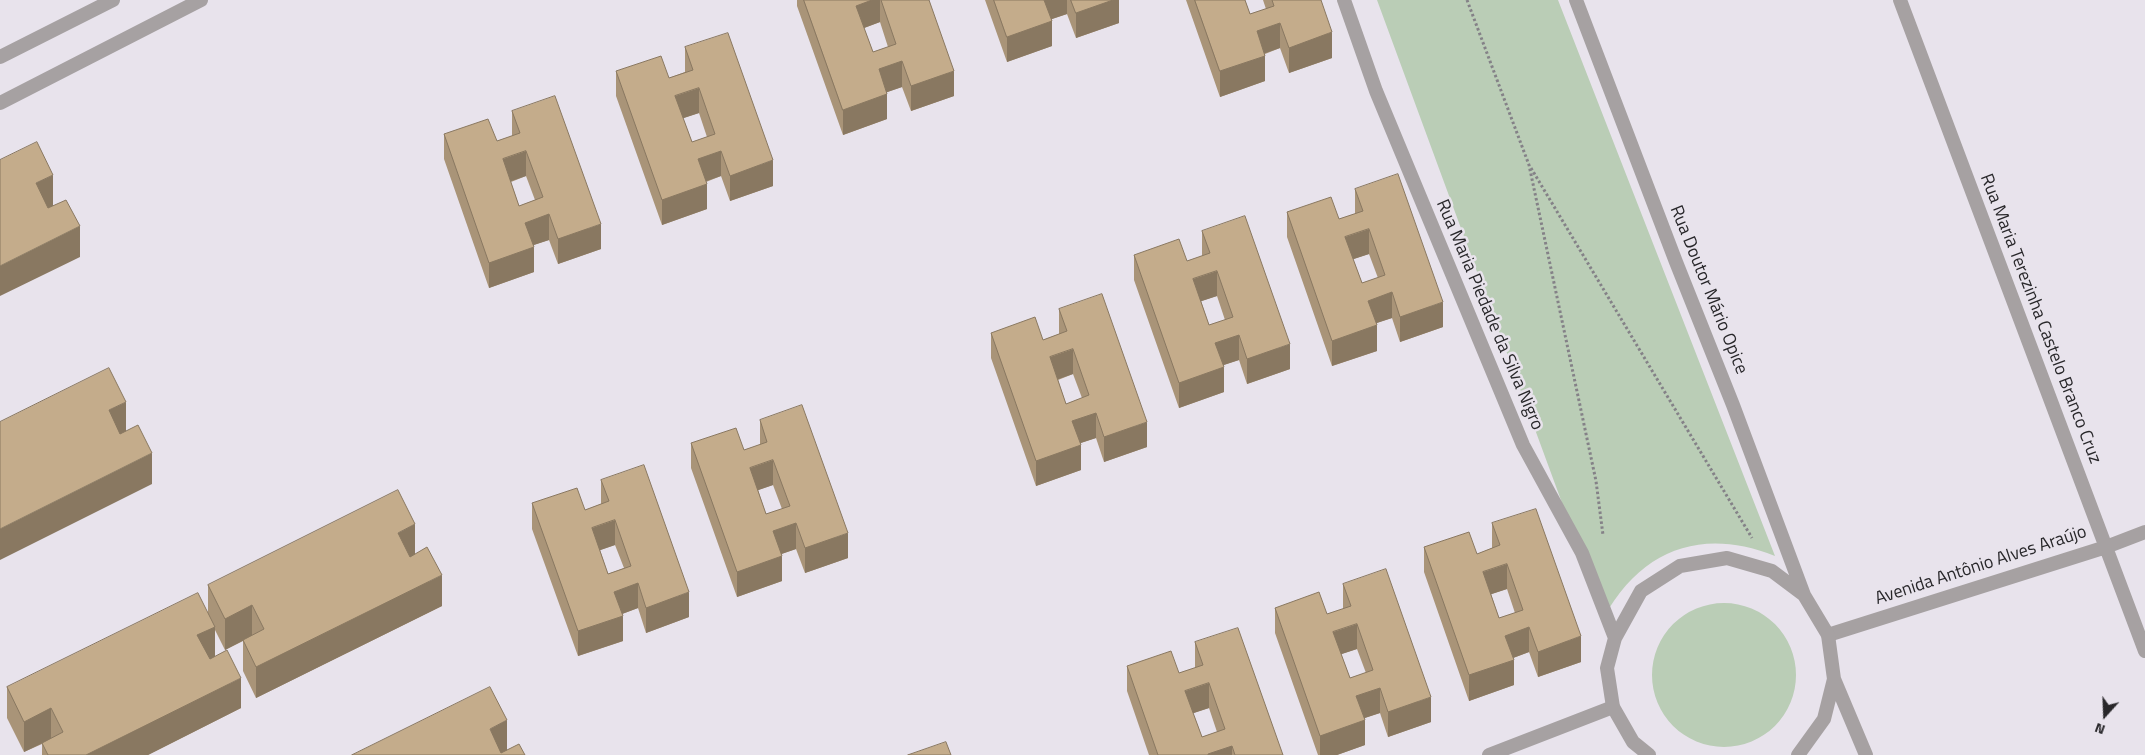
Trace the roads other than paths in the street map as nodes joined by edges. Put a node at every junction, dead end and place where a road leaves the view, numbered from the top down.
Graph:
1 (113, 0) edge
2 (200, 0) edge
3 (1344, 0) edge
4 (1576, 0) edge
5 (1900, 0) edge
6 (0, 57) edge
7 (0, 103) edge
8 (2145, 532) edge
9 (2106, 547) junction
10 (1804, 595) junction
11 (1828, 635) junction
12 (1616, 638) junction
13 (2145, 652) edge
14 (1834, 679) junction
15 (1613, 707) junction
16 (1635, 749) edge
17 (1489, 755) edge
18 (1649, 755) edge
19 (1798, 755) edge
20 (1866, 755) edge

1 - 6 street
2 - 7 street
3 - 12 street, Rua Maria Piedade da Silva Nigro
4 - 10 street, Rua Doutor Mário Opice
5 - 9 street, Rua Maria Terezinha Castelo Branco Cruz
8 - 9 street, Avenida Antônio Alves Araújo
9 - 11 street, Avenida Antônio Alves Araújo
9 - 13 street, Rua Maria Terezinha Castelo Branco Cruz
10 - 11 street
10 - 12 street
11 - 14 street
12 - 15 street
14 - 19 street
14 - 20 street
15 - 16 street
15 - 17 street
16 - 18 street

